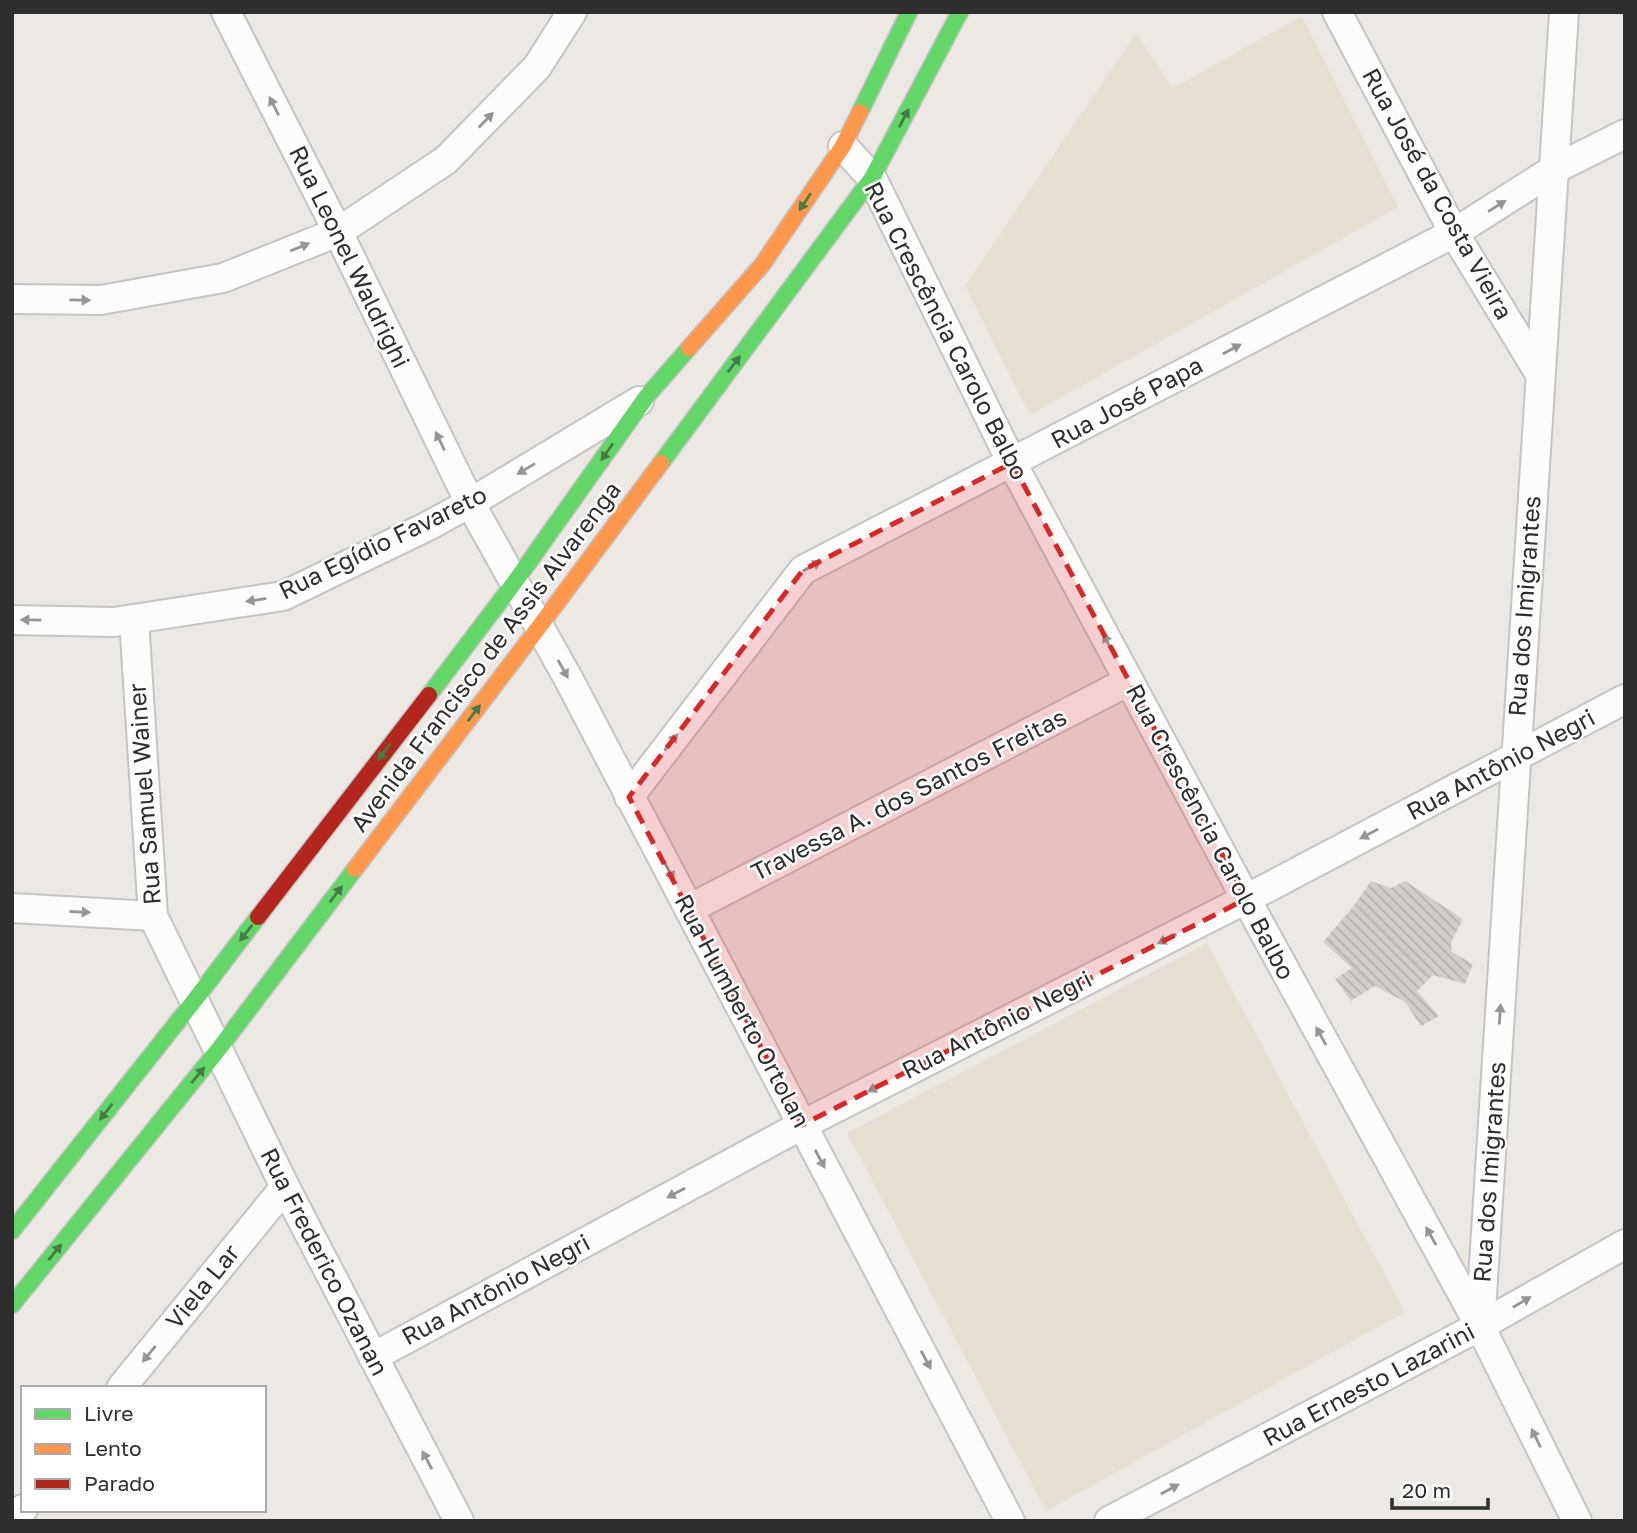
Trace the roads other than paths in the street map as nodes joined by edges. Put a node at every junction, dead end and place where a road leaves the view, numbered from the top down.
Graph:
1 (226, 12) edge
2 (572, 12) edge
3 (909, 12) edge
4 (960, 12) edge
5 (1337, 12) edge
6 (1564, 12) edge
7 (1625, 134) edge
8 (843, 146) junction
9 (1553, 170) junction
10 (872, 178) junction
11 (338, 232) junction
12 (1454, 233) junction
13 (12, 299) edge
14 (1540, 374) junction
15 (647, 396) junction
16 (1012, 463) junction
17 (470, 503) junction
18 (514, 583) junction
19 (134, 619) junction
20 (12, 620) edge
21 (539, 627) junction
22 (1129, 681) junction
23 (1625, 699) edge
24 (1516, 756) junction
25 (629, 796) junction
26 (1246, 899) junction
27 (12, 908) edge
28 (689, 909) junction
29 (153, 916) junction
30 (194, 1001) junction
31 (218, 1050) junction
32 (802, 1125) junction
33 (285, 1187) junction
34 (12, 1231) edge
35 (1625, 1244) edge
36 (12, 1305) edge
37 (1480, 1326) junction
38 (373, 1357) junction
39 (123, 1386) edge
40 (459, 1521) edge
41 (1010, 1521) edge
42 (1109, 1521) edge
43 (1577, 1521) edge

11 -> 1 street, Rua Leonel Waldrighi
11 -> 2 street
3 - 8 main road, Avenida Francisco de Assis Alvarenga
10 -> 4 main road, Avenida Francisco de Assis Alvarenga
5 - 12 street, Rua José da Costa Vieira
6 - 9 street, Rua dos Imigrantes
7 - 9 street, Rua José Papa
8 - 10 street, Rua Crescência Carolo Balbo
8 -> 15 main road, Avenida Francisco de Assis Alvarenga
12 -> 9 street, Rua José Papa
9 - 14 street, Rua dos Imigrantes
10 - 16 street, Rua Crescência Carolo Balbo
21 -> 10 main road, Avenida Francisco de Assis Alvarenga
13 -> 11 street
17 -> 11 street, Rua Leonel Waldrighi
12 - 14 street, Rua José da Costa Vieira
16 -> 12 street, Rua José Papa
14 - 24 street, Rua dos Imigrantes
15 -> 17 street, Rua Egídio Favareto
15 -> 18 main road, Avenida Francisco de Assis Alvarenga
22 -> 16 street, Rua Crescência Carolo Balbo
25 -> 16 street, Rua José Papa
17 - 18 street, Rua Humberto Ortolan
17 -> 19 street, Rua Egídio Favareto
18 - 21 street, Rua Humberto Ortolan
18 -> 30 main road, Avenida Francisco de Assis Alvarenga
19 -> 20 street, Rua Egídio Favareto
19 - 29 street, Rua Samuel Wainer
21 -> 25 street, Rua Humberto Ortolan
31 -> 21 main road, Avenida Francisco de Assis Alvarenga
22 - 26 street, Rua Crescência Carolo Balbo
22 - 28 street, Travessa A. dos Santos Freitas
23 - 24 street, Rua Antônio Negri
24 -> 26 street, Rua Antônio Negri
37 -> 24 street, Rua dos Imigrantes
25 -> 28 street, Rua Humberto Ortolan
26 -> 32 street, Rua Antônio Negri
37 -> 26 street, Rua Crescência Carolo Balbo
27 -> 29 street
28 - 32 street, Rua Humberto Ortolan
29 - 30 street, Rua Samuel Wainer
30 - 31 street, Rua Frederico Ozanan
30 -> 34 main road, Avenida Francisco de Assis Alvarenga
31 - 33 street, Rua Frederico Ozanan
36 -> 31 main road, Avenida Francisco de Assis Alvarenga
32 -> 38 street, Rua Antônio Negri
32 -> 41 street, Rua Humberto Ortolan
33 - 38 street, Rua Frederico Ozanan
33 -> 39 street, Viela Lar
37 -> 35 street, Rua Ernesto Lazarini
42 -> 37 street, Rua Ernesto Lazarini
43 -> 37 street, Rua Crescência Carolo Balbo
40 -> 38 street, Rua Frederico Ozanan

